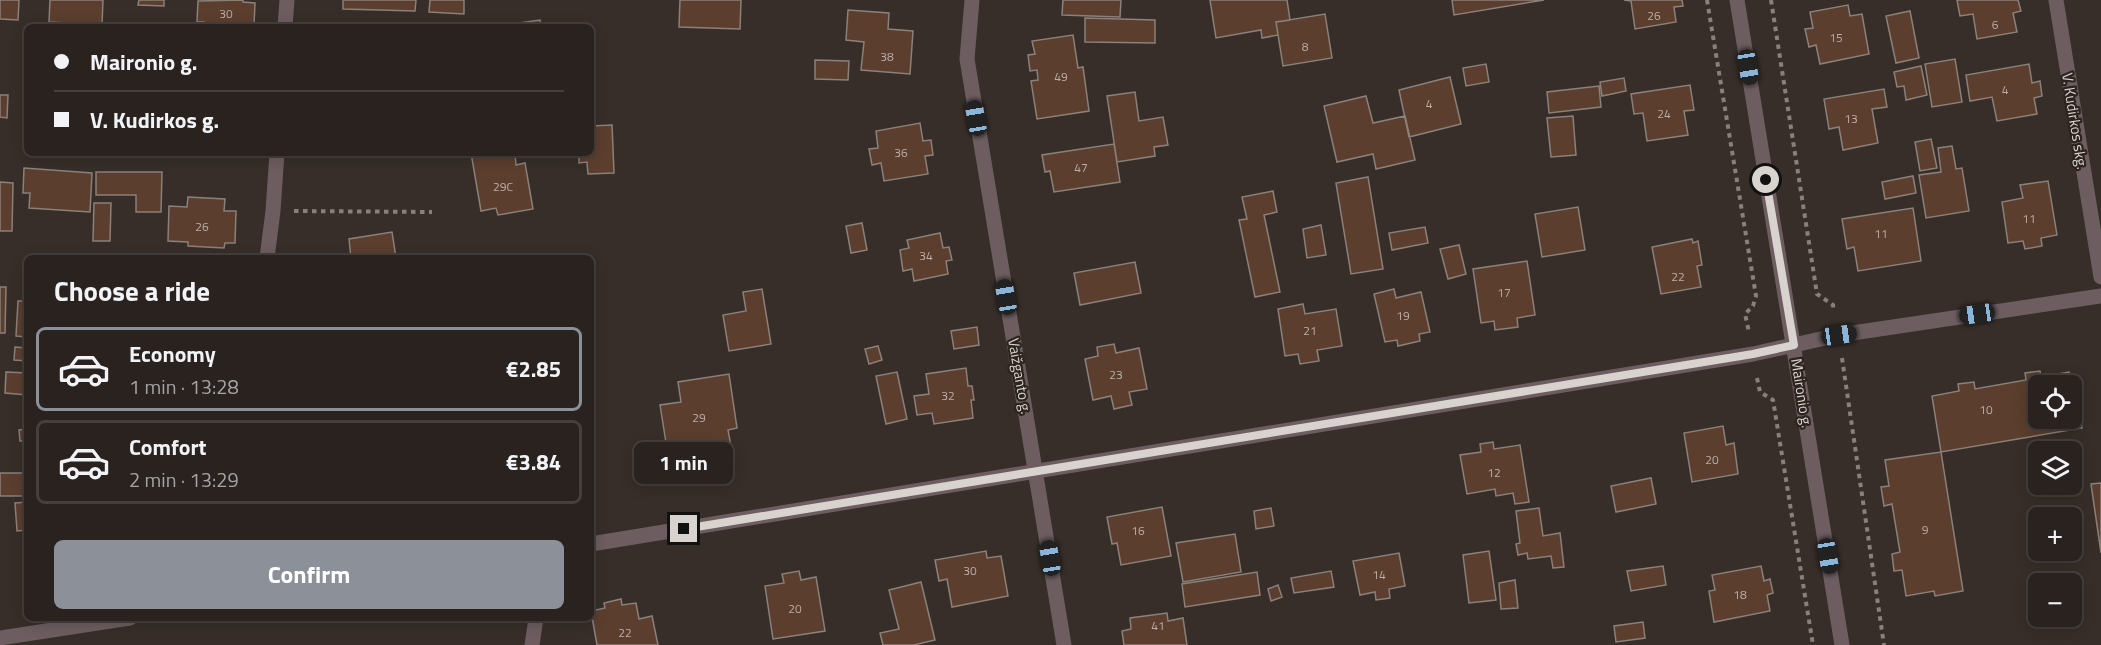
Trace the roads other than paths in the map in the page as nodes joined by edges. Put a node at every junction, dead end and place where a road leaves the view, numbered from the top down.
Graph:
1 (287, 0) edge
2 (972, 0) edge
3 (1737, 0) edge
4 (2056, 0) edge
5 (285, 24) edge
6 (277, 156) edge
7 (267, 255) edge
8 (2101, 277) edge
9 (2101, 296) edge
10 (1794, 345) junction
11 (1036, 472) junction
12 (594, 544) edge
13 (110, 621) edge
14 (536, 621) edge
15 (0, 638) edge
16 (532, 645) edge
17 (1064, 645) edge
18 (1842, 645) edge

1 - 5 street
2 - 11 street, Vaižganto g.
3 - 10 street, Maironio g.
4 - 8 street, V. Kudirkos skg.
6 - 7 street
9 - 10 street
10 - 11 street
10 - 18 street, Maironio g.
11 - 12 street
11 - 17 street, Vaižganto g.
13 - 15 street
14 - 16 street

